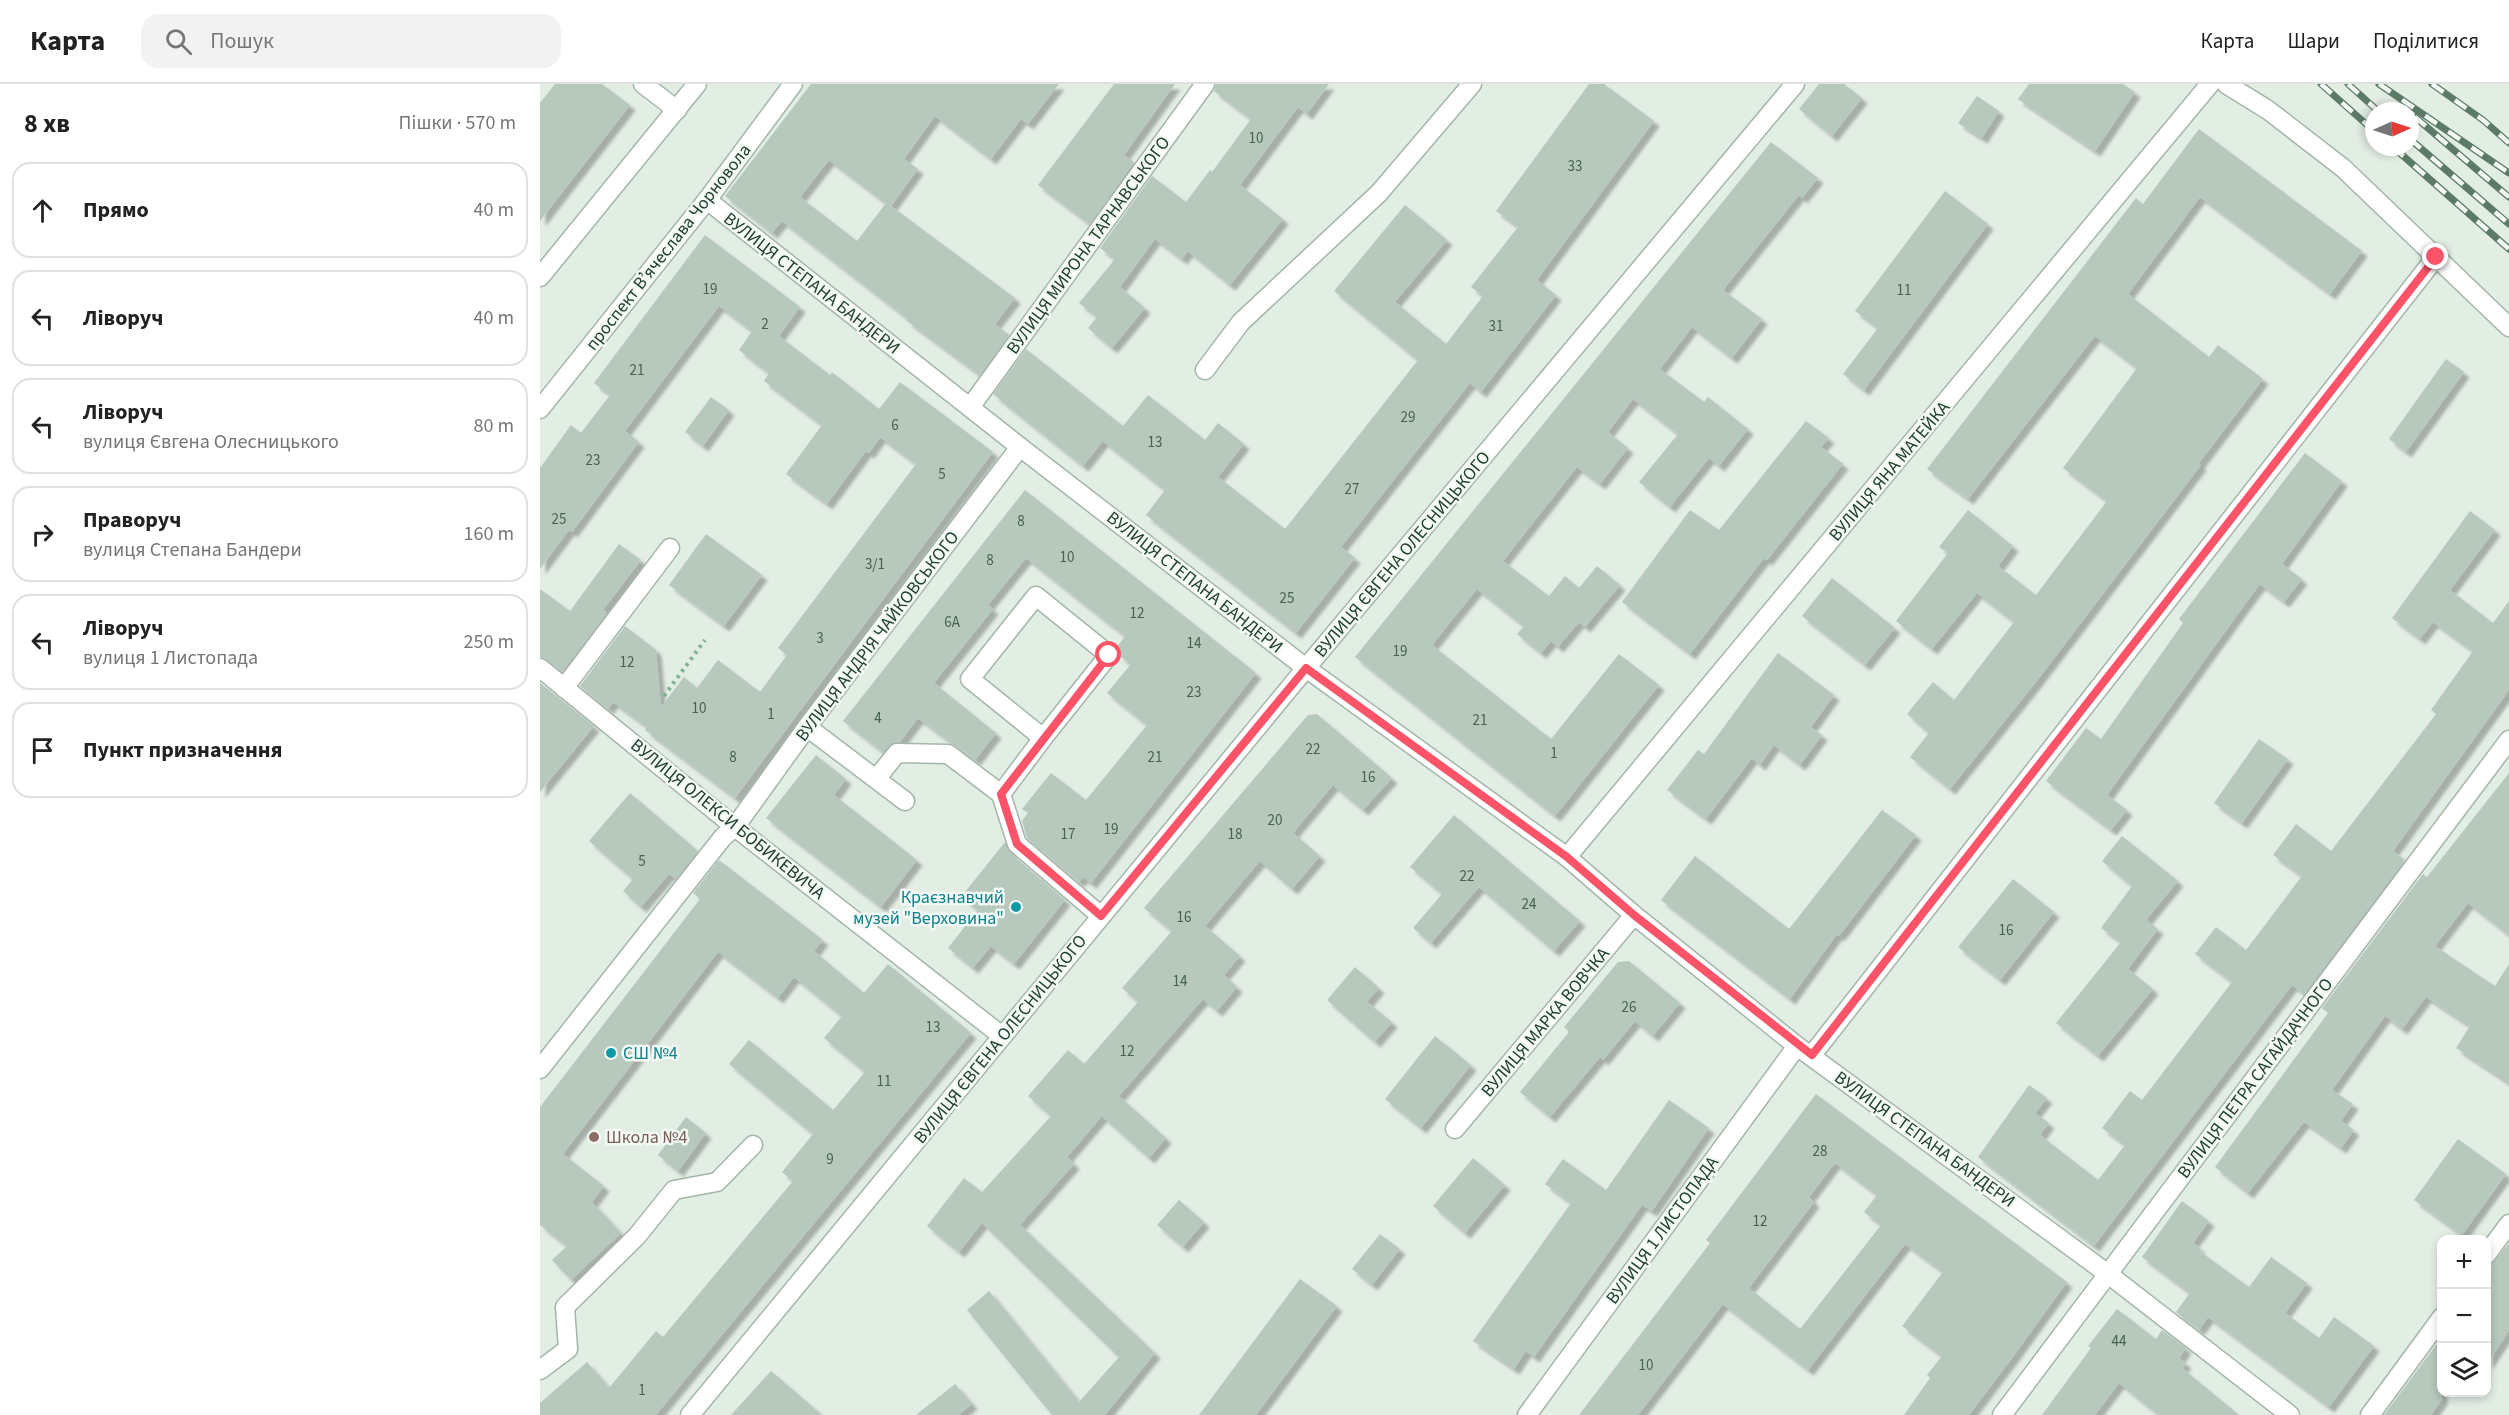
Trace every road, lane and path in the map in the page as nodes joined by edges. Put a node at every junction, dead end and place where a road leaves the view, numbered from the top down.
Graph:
1 (643, 84) edge
2 (697, 84) edge
3 (793, 84) edge
4 (1205, 84) edge
5 (1472, 84) edge
6 (1795, 84) edge
7 (2210, 84) edge
8 (2226, 84) edge
9 (677, 110) junction
10 (707, 200) junction
11 (2436, 257) junction
12 (540, 277) edge
13 (2509, 327) edge
14 (1204, 370) dead end
15 (971, 406) junction
16 (540, 409) edge
17 (1020, 447) junction
18 (670, 548) dead end
19 (705, 640) dead end
20 (540, 668) edge
21 (1306, 668) junction
22 (564, 687) junction
23 (664, 696) dead end
24 (807, 726) junction
25 (1043, 738) junction
26 (2509, 740) edge
27 (877, 778) junction
28 (1001, 794) junction
29 (905, 801) dead end
30 (735, 827) junction
31 (1567, 857) junction
32 (1634, 915) junction
33 (1101, 916) junction
34 (1002, 1036) junction
35 (1805, 1051) junction
36 (540, 1069) edge
37 (1455, 1129) dead end
38 (753, 1145) dead end
39 (2509, 1224) edge
40 (2491, 1249) edge
41 (2108, 1274) junction
42 (2437, 1324) edge
43 (540, 1370) edge
44 (690, 1415) edge
45 (1527, 1415) edge
46 (2002, 1415) edge
47 (2290, 1415) edge
48 (2370, 1415) edge

1 - 9 street
2 - 9 street
3 - 10 street, проспект Вʼячеслава Чорновола
4 - 15 street, ВУЛИЦЯ МИРОНА ТАРНАВСЬКОГО
5 - 14 street
6 - 21 street, ВУЛИЦЯ ЄВГЕНА ОЛЕСНИЦЬКОГО
7 - 31 street, ВУЛИЦЯ ЯНА МАТЕЙКА
8 - 11 street
9 - 12 street
10 - 15 street, ВУЛИЦЯ СТЕПАНА БАНДЕРИ
10 - 16 street, проспект Вʼячеслава Чорновола
11 - 13 street
11 - 35 street, ВУЛИЦЯ 1 ЛИСТОПАДА
15 - 17 street, ВУЛИЦЯ СТЕПАНА БАНДЕРИ
17 - 21 street, ВУЛИЦЯ СТЕПАНА БАНДЕРИ
17 - 24 street, ВУЛИЦЯ АНДРІЯ ЧАЙКОВСЬКОГО
18 - 22 street
19 - 23 path
20 - 22 street, ВУЛИЦЯ ОЛЕКСИ БОБИКЕВИЧА
21 - 31 street, ВУЛИЦЯ СТЕПАНА БАНДЕРИ
21 - 33 street, ВУЛИЦЯ ЄВГЕНА ОЛЕСНИЦЬКОГО
22 - 30 street, ВУЛИЦЯ ОЛЕКСИ БОБИКЕВИЧА
24 - 27 street
24 - 30 street, ВУЛИЦЯ АНДРІЯ ЧАЙКОВСЬКОГО
25 - 25 street
25 - 28 street
26 - 41 street, ВУЛИЦЯ ПЕТРА САГАЙДАЧНОГО
27 - 28 street
27 - 29 street
28 - 33 street
30 - 34 street, ВУЛИЦЯ ОЛЕКСИ БОБИКЕВИЧА
30 - 36 street, ВУЛИЦЯ АНДРІЯ ЧАЙКОВСЬКОГО
31 - 32 street, ВУЛИЦЯ СТЕПАНА БАНДЕРИ
32 - 35 street, ВУЛИЦЯ СТЕПАНА БАНДЕРИ
32 - 37 street, ВУЛИЦЯ МАРКА ВОВЧКА
33 - 34 street, ВУЛИЦЯ ЄВГЕНА ОЛЕСНИЦЬКОГО
34 - 44 street, ВУЛИЦЯ ЄВГЕНА ОЛЕСНИЦЬКОГО
35 - 41 street, ВУЛИЦЯ СТЕПАНА БАНДЕРИ
35 - 45 street, ВУЛИЦЯ 1 ЛИСТОПАДА
38 - 43 street
39 - 40 street
41 - 46 street, ВУЛИЦЯ ПЕТРА САГАЙДАЧНОГО
41 - 47 street, ВУЛИЦЯ СТЕПАНА БАНДЕРИ
42 - 48 street

